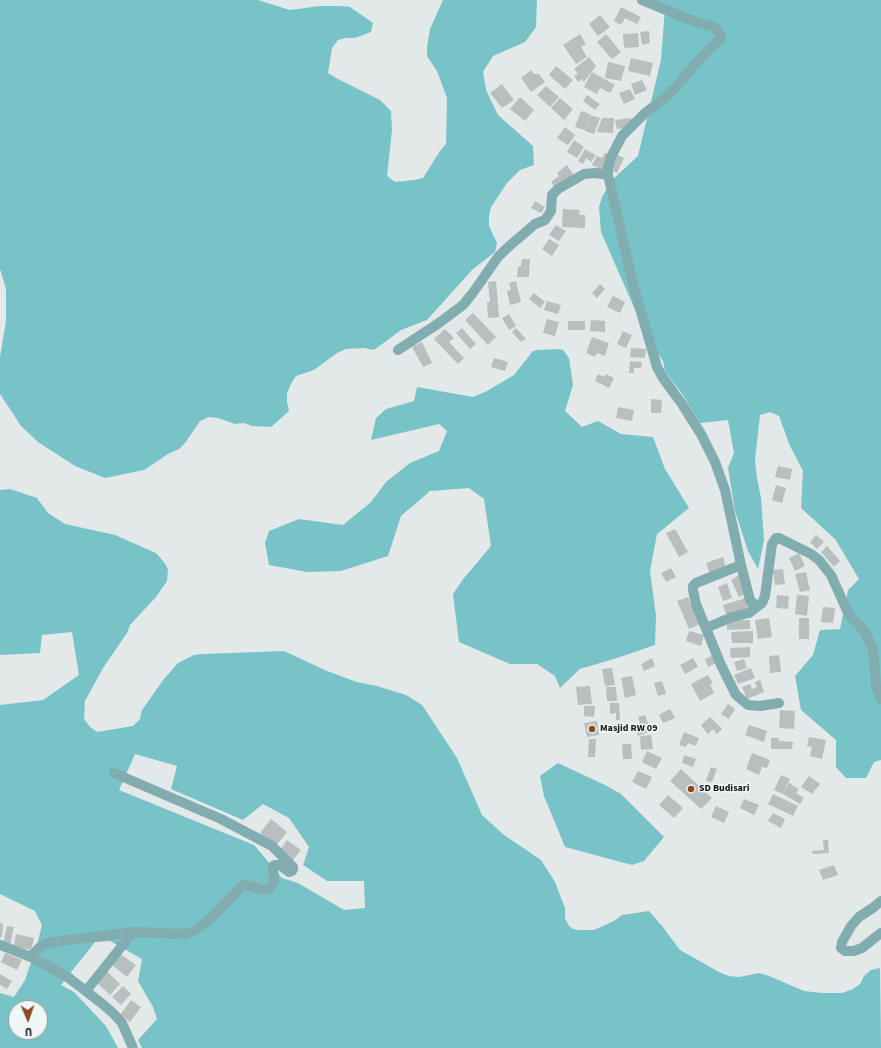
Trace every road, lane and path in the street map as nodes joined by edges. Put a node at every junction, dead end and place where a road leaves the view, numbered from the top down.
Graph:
1 (642, 0) edge
2 (608, 175) junction
3 (398, 350) dead end
4 (741, 565) junction
5 (758, 606) junction
6 (706, 628) junction
7 (881, 700) edge
8 (778, 703) dead end
9 (114, 773) dead end
10 (881, 901) edge
11 (133, 932) junction
12 (881, 933) edge
13 (0, 945) edge
14 (31, 957) junction
15 (86, 991) junction
16 (133, 1048) edge

1 - 2 street
2 - 3 street
2 - 4 street
4 - 5 street
4 - 6 street
5 - 6 street
5 - 7 street
6 - 8 street
9 - 11 street
10 - 12 street
11 - 14 street
11 - 15 street
13 - 14 street
14 - 15 street
15 - 16 street

